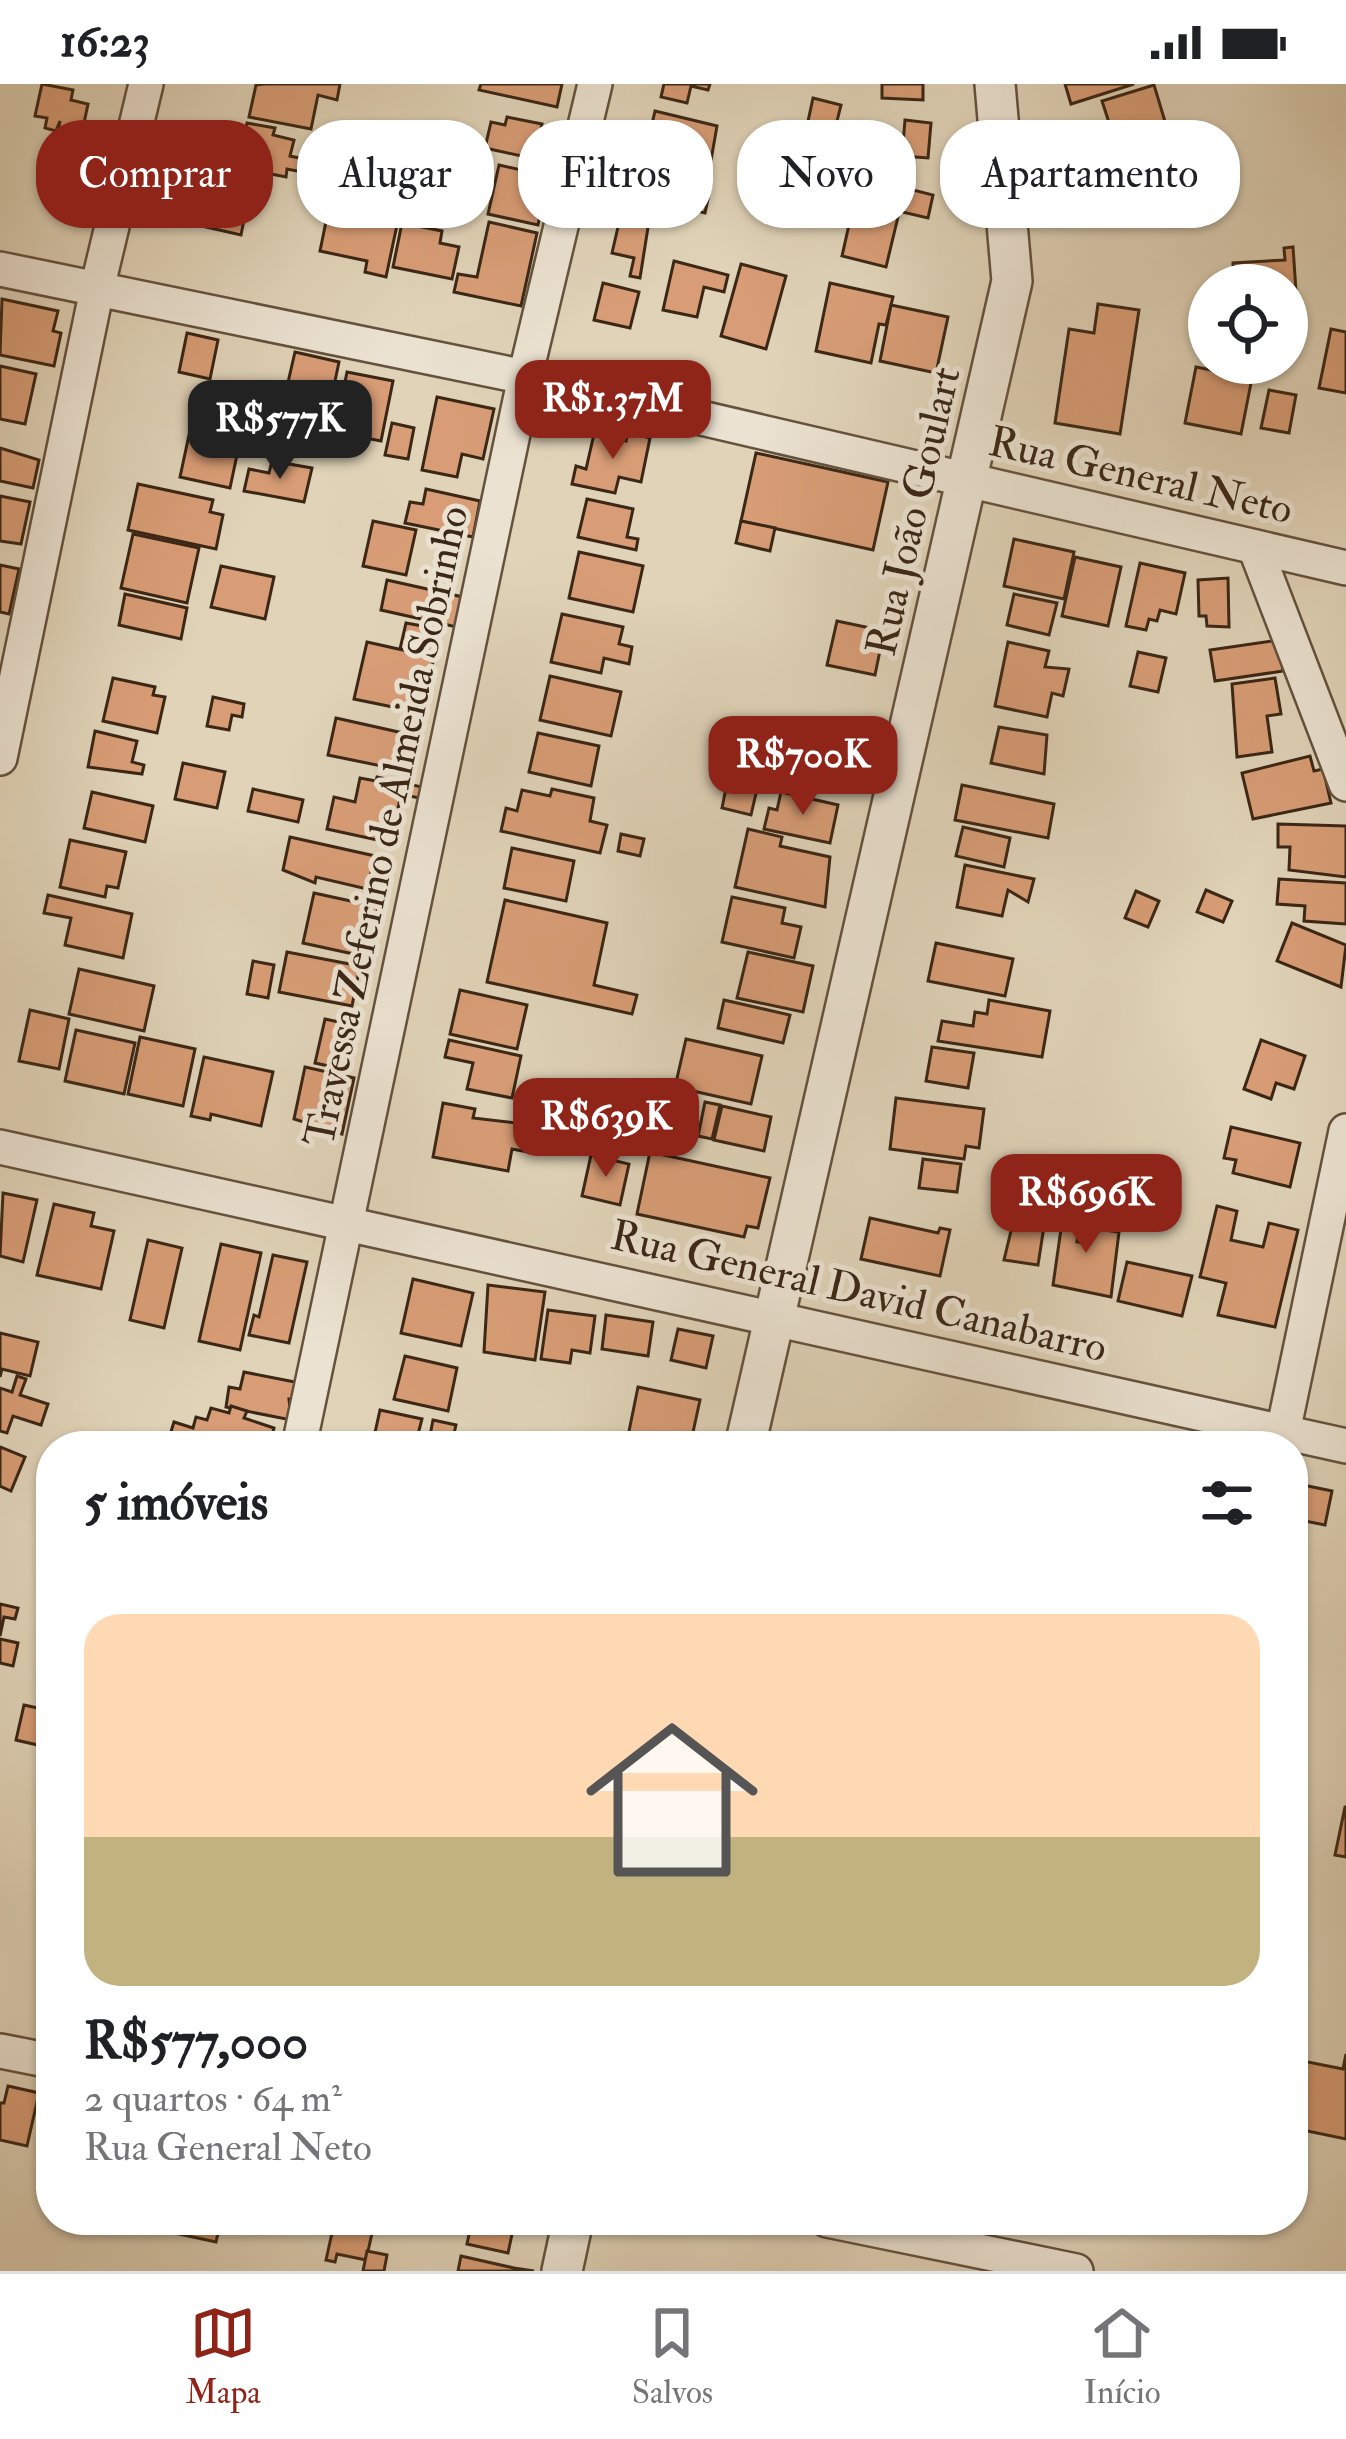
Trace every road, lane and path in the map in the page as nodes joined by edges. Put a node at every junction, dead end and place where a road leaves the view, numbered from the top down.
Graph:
1 (146, 84) edge
2 (595, 84) edge
3 (995, 84) edge
4 (0, 269) edge
5 (97, 289) junction
6 (525, 377) junction
7 (970, 480) junction
8 (1256, 550) junction
9 (1346, 568) edge
10 (0, 758) edge
11 (1346, 784) edge
12 (1346, 1131) edge
13 (0, 1147) edge
14 (348, 1224) junction
15 (774, 1315) junction
16 (301, 1431) edge
17 (748, 1431) edge
18 (1279, 1431) edge
19 (1283, 1431) edge
20 (1308, 1438) edge
21 (1346, 1446) edge
22 (0, 2051) edge
23 (36, 2058) edge
24 (570, 2235) edge
25 (900, 2235) edge
26 (562, 2271) edge
27 (1076, 2271) edge

1 - 5 street
2 - 6 street, Travessa Zeferino de Almeida Sobrinho
3 - 7 street, Rua João Goulart
4 - 5 street, Rua General Neto
5 - 6 street, Rua General Neto
5 - 10 street
6 - 7 street, Rua General Neto
6 - 14 street, Travessa Zeferino de Almeida Sobrinho
7 - 8 street, Rua General Neto
7 - 15 street, Rua João Goulart
8 - 9 street, Rua General Neto
8 - 11 street
12 - 19 street
13 - 14 street, Rua General David Canabarro
14 - 15 street, Rua General David Canabarro
14 - 16 street, Travessa Zeferino de Almeida Sobrinho
15 - 17 street, Rua João Goulart
15 - 18 street, Rua General David Canabarro
20 - 21 street, Rua General David Canabarro
22 - 23 street
24 - 26 street
25 - 27 street

